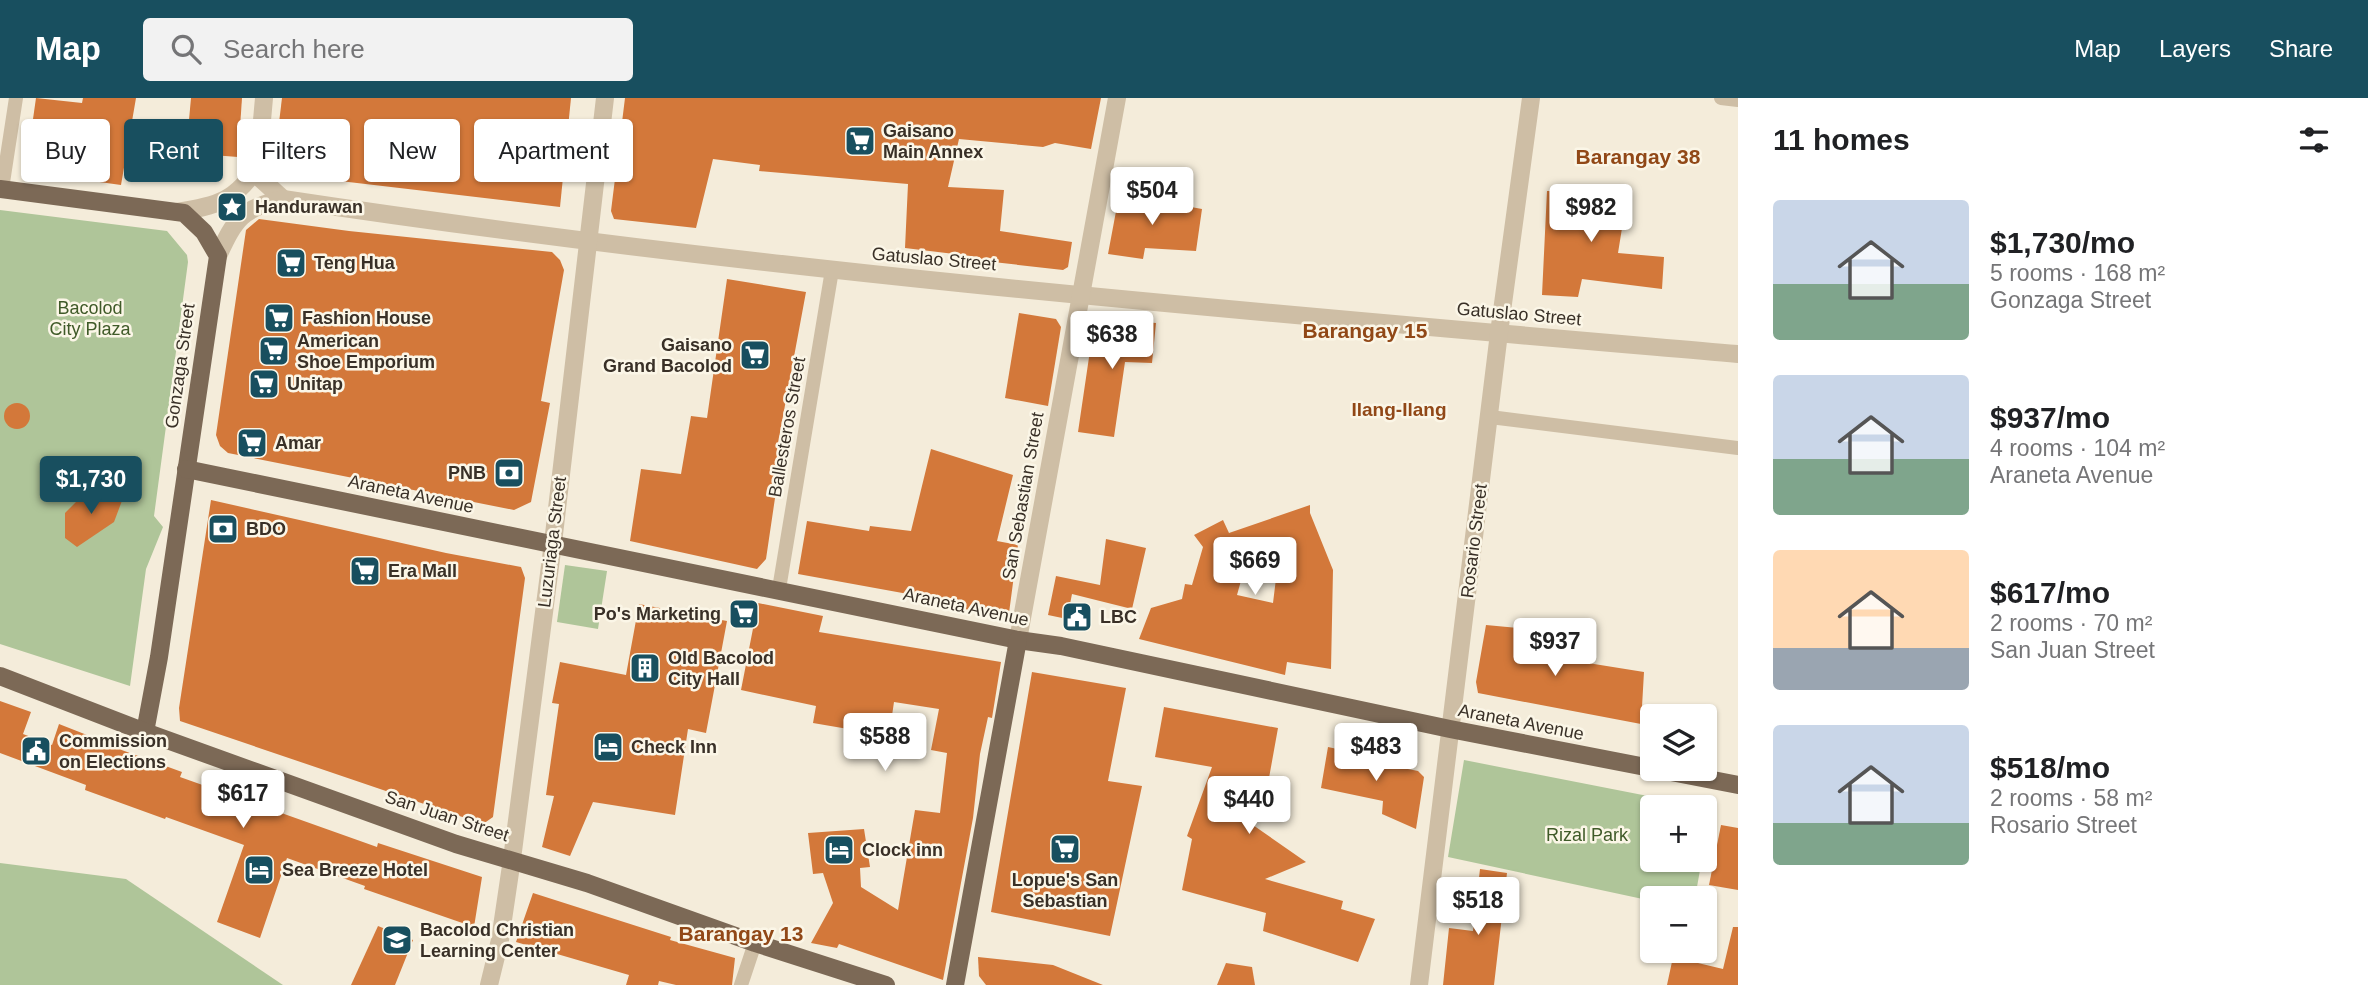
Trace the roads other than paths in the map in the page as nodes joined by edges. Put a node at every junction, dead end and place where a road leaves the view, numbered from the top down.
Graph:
1 (16, 98) edge
2 (264, 98) edge
3 (605, 98) edge
4 (1117, 98) edge
5 (1531, 98) edge
6 (1721, 98) edge
7 (1738, 100) edge
8 (262, 119) edge
9 (248, 182) edge
10 (264, 182) edge
11 (1, 189) edge
12 (283, 199) junction
13 (177, 212) junction
14 (589, 242) junction
15 (218, 256) junction
16 (832, 270) junction
17 (1081, 294) junction
18 (1499, 334) junction
19 (1738, 354) edge
20 (1490, 417) junction
21 (1738, 448) edge
22 (186, 469) junction
23 (553, 543) junction
24 (779, 589) junction
25 (1018, 640) junction
26 (0, 676) edge
27 (1450, 729) junction
28 (145, 732) junction
29 (1738, 785) edge
30 (512, 859) junction
31 (755, 943) junction
32 (854, 980) edge
33 (489, 985) edge
34 (741, 985) edge
35 (886, 985) edge
36 (955, 985) edge
37 (1419, 985) edge

1 - 11 street
2 - 8 street
3 - 14 street, Luzuriaga Street
4 - 17 street, San Sebastian Street
5 - 18 street, Rosario Street
6 - 7 street
9 - 13 street
10 - 12 street
11 - 13 main road
12 - 14 street, Gatuslao Street
12 - 15 street, Gatuslao Street
13 - 15 main road
14 - 16 street, Gatuslao Street
14 - 23 street, Luzuriaga Street
15 - 22 main road, Gonzaga Street
16 - 17 street, Gatuslao Street
16 - 24 street, Ballesteros Street
17 - 18 street, Gatuslao Street
17 - 25 street, San Sebastian Street
18 - 19 street, Gatuslao Street
18 - 20 street, Rosario Street
20 - 21 street
20 - 27 street, Rosario Street
22 - 23 main road, Araneta Avenue
22 - 28 main road, Gonzaga Street
23 - 24 main road, Araneta Avenue
23 - 30 street, Luzuriaga Street
24 - 25 main road, Araneta Avenue
25 - 27 main road, Araneta Avenue
25 - 36 main road, San Sebastian Street
26 - 28 main road, San Juan Street
27 - 29 main road, Araneta Avenue
27 - 37 street, Rosario Street
28 - 30 main road, San Juan Street
30 - 31 main road, San Juan Street
30 - 33 street, Luzuriaga Street
31 - 32 main road, San Juan Street
31 - 34 street
32 - 35 main road, San Juan Street

